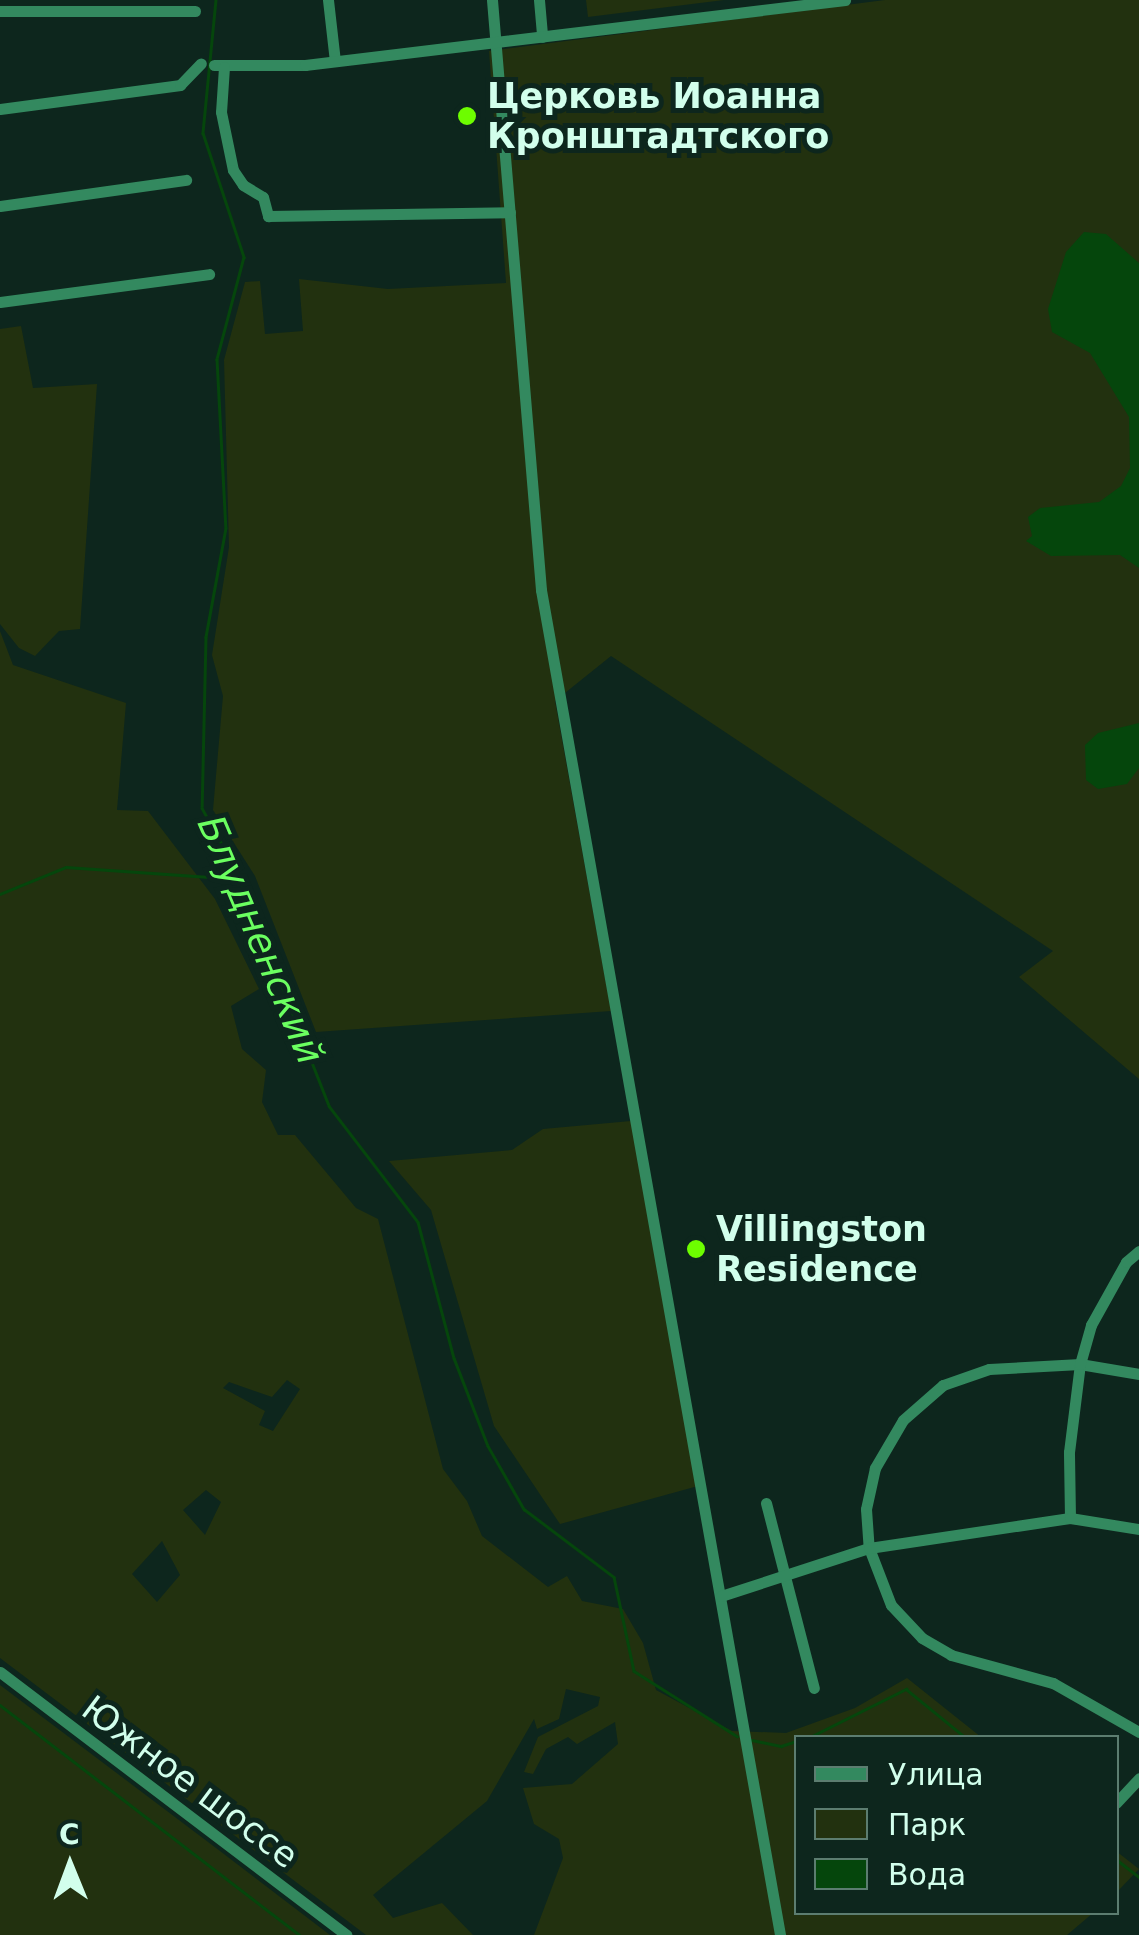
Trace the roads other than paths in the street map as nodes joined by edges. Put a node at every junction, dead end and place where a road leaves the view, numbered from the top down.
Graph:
1 (328, 0) edge
2 (492, 0) edge
3 (539, 0) edge
4 (846, 0) edge
5 (0, 10) edge
6 (196, 11) dead end
7 (542, 37) junction
8 (496, 42) junction
9 (335, 62) junction
10 (213, 65) junction
11 (0, 109) edge
12 (186, 180) dead end
13 (0, 206) edge
14 (510, 212) junction
15 (209, 274) dead end
16 (0, 302) edge
17 (1139, 1252) edge
18 (1080, 1364) junction
19 (1139, 1374) edge
20 (766, 1503) dead end
21 (1070, 1518) junction
22 (1139, 1530) edge
23 (869, 1548) junction
24 (783, 1576) junction
25 (721, 1596) junction
26 (0, 1672) edge
27 (814, 1688) dead end
28 (1139, 1732) edge
29 (1139, 1778) edge
30 (1119, 1800) edge
31 (346, 1935) edge
32 (780, 1935) edge

1 - 9 street
2 - 8 street
3 - 7 street
4 - 7 street
5 - 6 street
7 - 8 street
8 - 9 street
8 - 14 street
9 - 10 street
10 - 11 street
10 - 14 street
12 - 13 street
14 - 25 street
15 - 16 street
17 - 18 street
18 - 19 street
18 - 21 street
18 - 23 street
20 - 24 street
21 - 22 street
21 - 23 street
23 - 24 street
23 - 28 street
24 - 25 street
24 - 27 street
25 - 32 street
26 - 31 street, Южное шоссе
29 - 30 street

